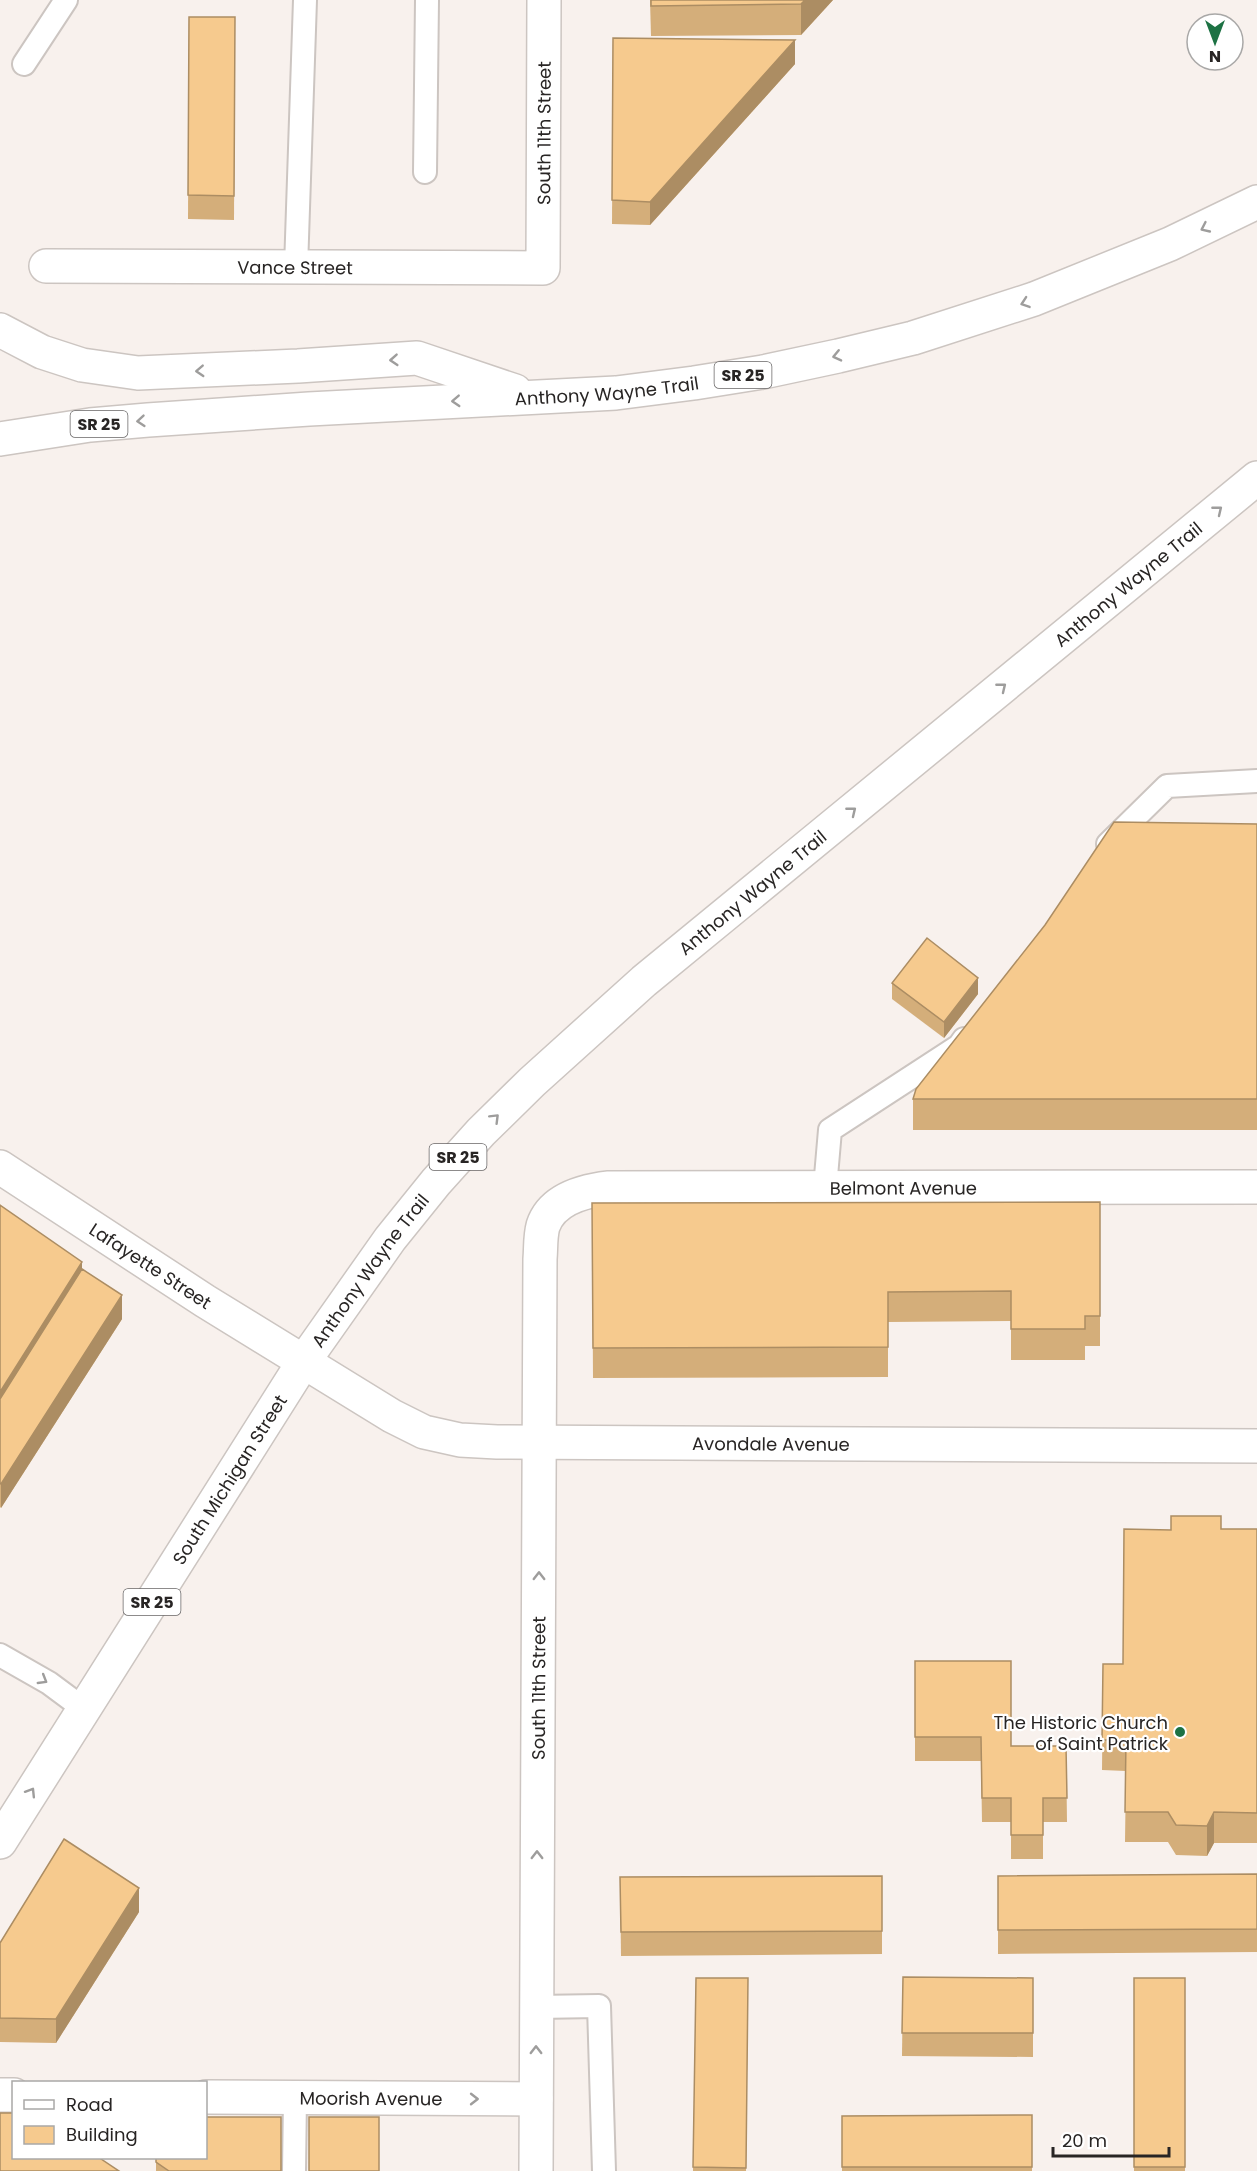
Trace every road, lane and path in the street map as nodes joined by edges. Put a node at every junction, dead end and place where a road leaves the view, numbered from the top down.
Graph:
1 (66, 0) edge
2 (305, 0) edge
3 (428, 0) edge
4 (544, 0) edge
5 (24, 64) dead end
6 (425, 172) dead end
7 (1257, 202) edge
8 (46, 266) dead end
9 (296, 268) junction
10 (543, 268) joint
11 (0, 330) edge
12 (531, 396) junction
13 (0, 439) edge
14 (1257, 478) edge
15 (1257, 781) edge
16 (1094, 860) edge
17 (979, 1019) edge
18 (0, 1167) edge
19 (1257, 1187) edge
20 (825, 1188) junction
21 (554, 1208) joint
22 (304, 1361) junction
23 (538, 1442) junction
24 (1257, 1446) edge
25 (0, 1655) edge
26 (84, 1709) junction
27 (0, 1842) edge
28 (536, 2007) junction
29 (207, 2097) edge
30 (294, 2097) junction
31 (536, 2099) junction
32 (294, 2171) edge
33 (536, 2171) edge
34 (604, 2171) edge

1 - 5 lane
2 - 9 lane
3 - 6 lane
4 - 10 street, South 11th Street
7 -> 12 street, Anthony Wayne Trail / SR 25
8 - 9 street, Vance Street
9 - 10 street, Vance Street
12 -> 11 street
12 -> 13 street, Anthony Wayne Trail / SR 25
22 -> 14 street, Anthony Wayne Trail / SR 25
15 - 16 lane
17 - 20 lane
18 - 22 street, Lafayette Street
19 - 20 street, Belmont Avenue
20 - 21 street, Belmont Avenue
21 - 23 street, South 11th Street
22 - 23 street, Avondale Avenue
22 - 26 street, South Michigan Street / SR 25
23 - 24 street, Avondale Avenue
28 -> 23 street, South 11th Street
25 -> 26 lane
27 -> 26 street, South Michigan Street / SR 25
31 -> 28 street, South 11th Street
28 - 34 lane
29 - 30 street, Moorish Avenue
30 -> 31 street, Moorish Avenue
30 - 32 lane
31 - 33 street, South 11th Street

